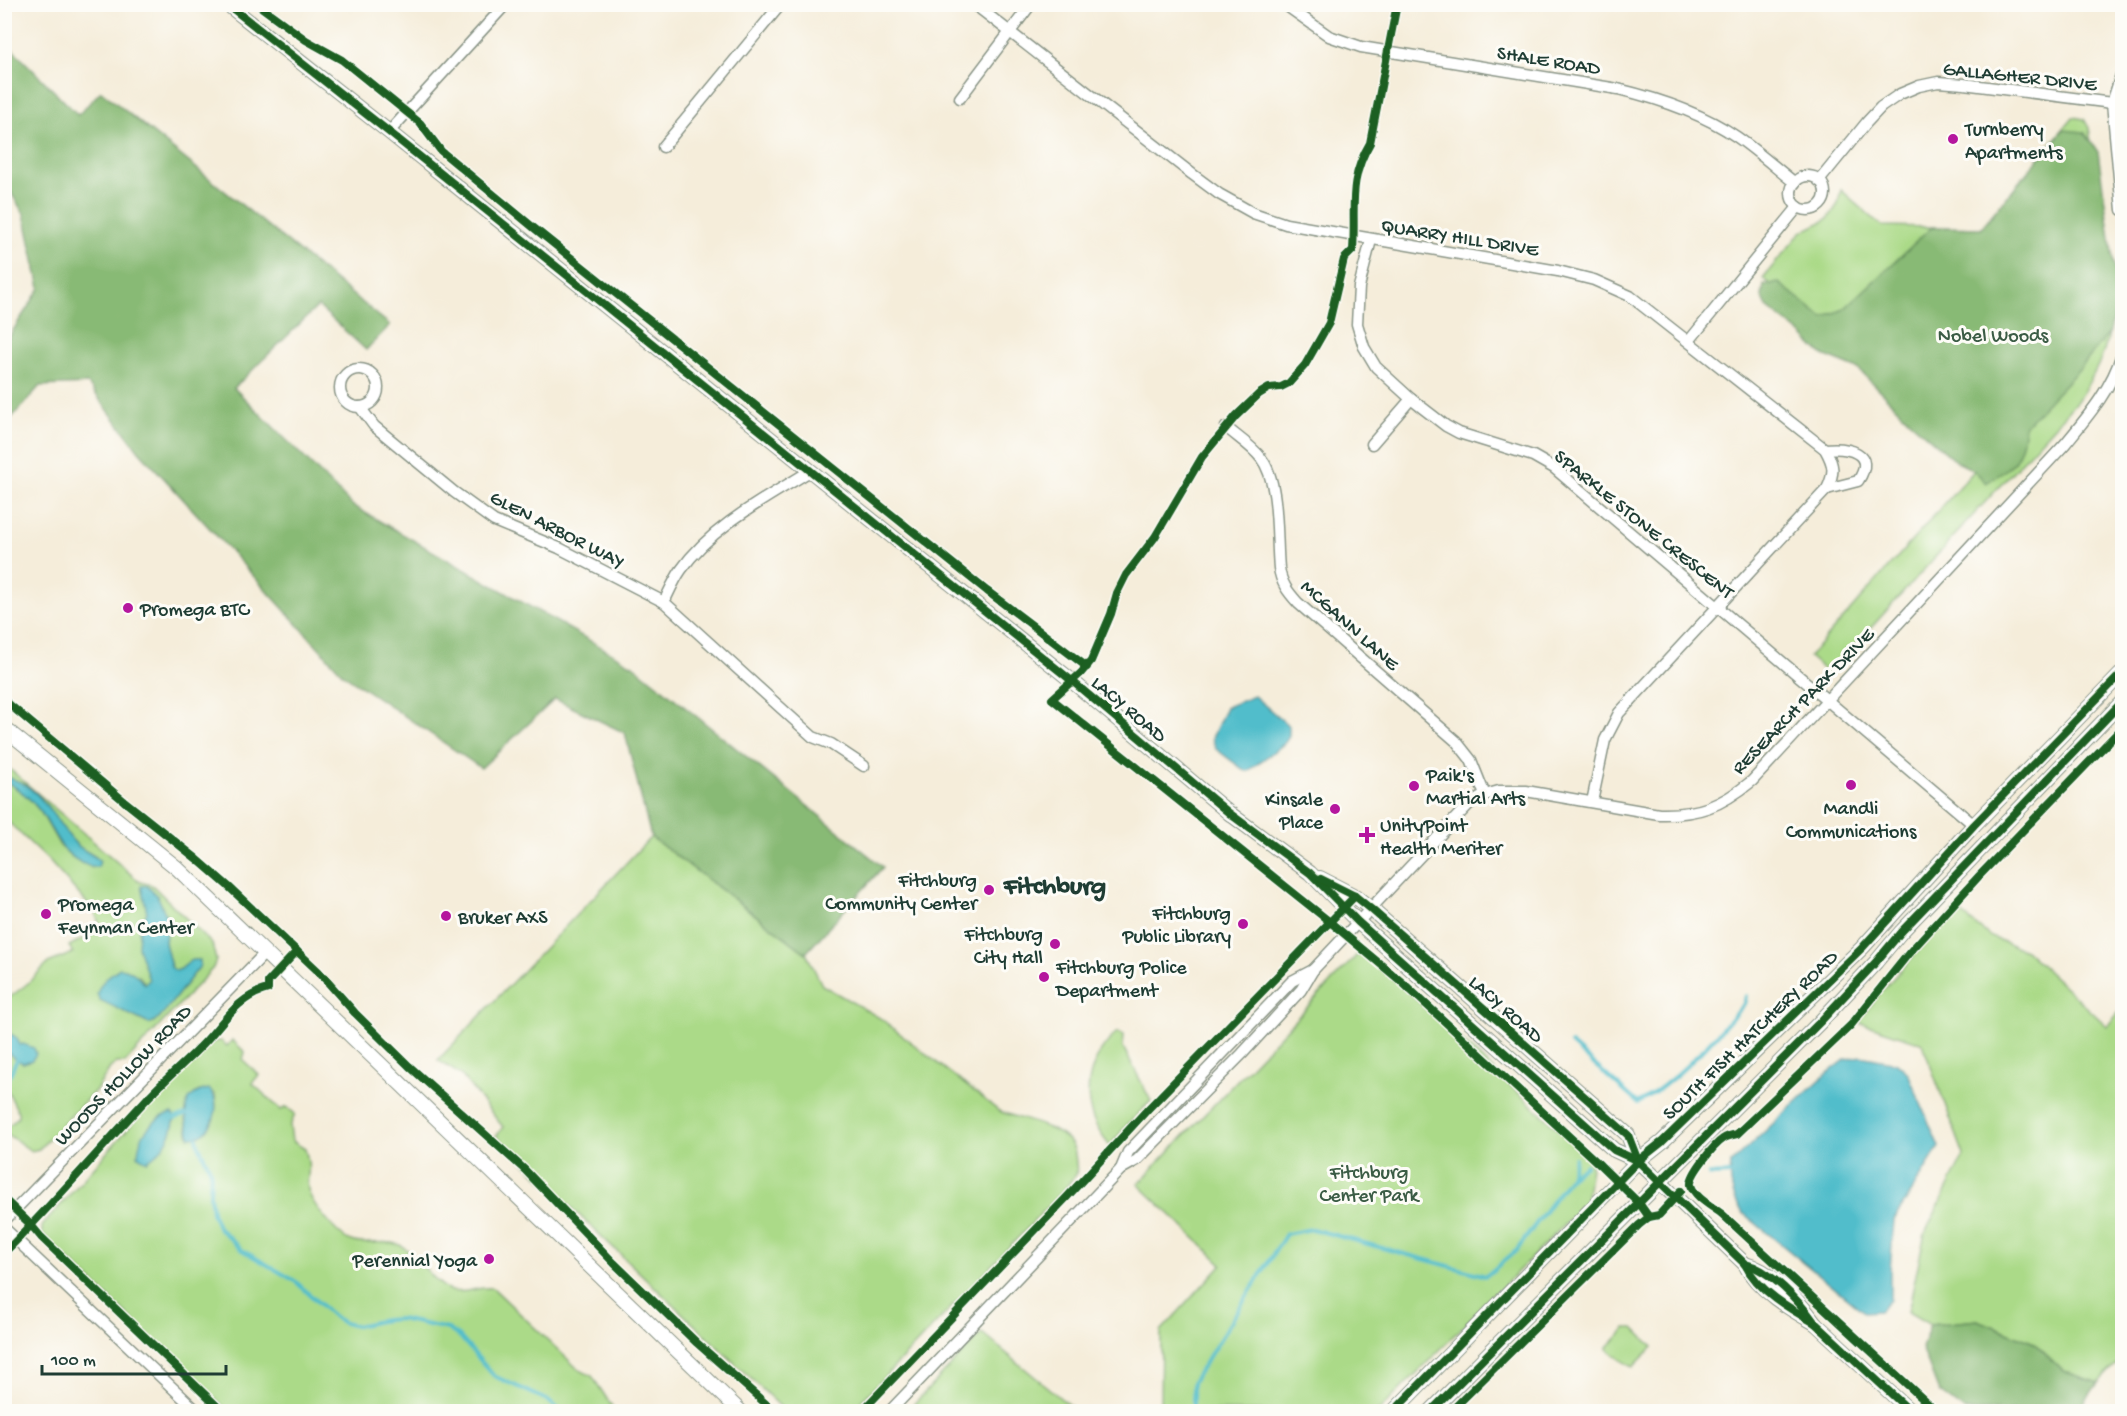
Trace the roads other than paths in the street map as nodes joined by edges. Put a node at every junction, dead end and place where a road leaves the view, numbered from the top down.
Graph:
1 (227, 4) edge
2 (506, 4) edge
3 (781, 4) edge
4 (974, 4) edge
5 (1031, 4) edge
6 (1284, 4) edge
7 (1010, 33) junction
8 (2122, 72) edge
9 (960, 98) dead end
10 (2112, 103) junction
11 (389, 132) junction
12 (663, 147) dead end
13 (1819, 181) junction
14 (1795, 183) junction
15 (1798, 207) junction
16 (2122, 210) edge
17 (1371, 240) junction
18 (1689, 341) junction
19 (2122, 354) edge
20 (1411, 399) junction
21 (360, 407) dead end
22 (1226, 427) dead end
23 (1372, 444) dead end
24 (1825, 449) junction
25 (810, 471) junction
26 (1827, 489) junction
27 (664, 602) junction
28 (1718, 605) junction
29 (2122, 673) edge
30 (1828, 699) junction
31 (2122, 702) edge
32 (4, 728) edge
33 (864, 766) dead end
34 (1485, 795) junction
35 (1592, 802) junction
36 (1974, 825) junction
37 (1310, 873) junction
38 (1371, 909) junction
39 (1358, 922) junction
40 (265, 953) junction
41 (1638, 1161) junction
42 (1660, 1182) junction
43 (4, 1221) edge
44 (4, 1228) edge
45 (198, 1412) edge
46 (741, 1412) edge
47 (889, 1412) edge
48 (1393, 1412) edge
49 (1430, 1412) edge
50 (1911, 1412) edge

1 - 11 main road, LACY ROAD
2 - 11 street
3 - 12 street
4 - 7 street, QUARRY HILL DRIVE
5 - 7 street
6 - 14 street, SHALE ROAD
7 - 9 street
7 - 17 street, QUARRY HILL DRIVE
8 - 10 street
10 - 13 street, GALLAGHER DRIVE
10 - 16 street
11 - 25 main road, LACY ROAD
13 - 14 street
13 - 15 street
14 - 15 street
15 - 18 street
17 - 18 street, QUARRY HILL DRIVE
17 - 20 street, SPARKLE STONE CRESCENT
18 - 24 street, QUARRY HILL DRIVE
19 - 30 street, RESEARCH PARK DRIVE
20 - 23 street
20 - 28 street, SPARKLE STONE CRESCENT
21 - 27 street, GLEN ARBOR WAY
22 - 34 street, MCGANN LANE
24 - 26 street, QUARRY HILL DRIVE
24 - 26 street
25 - 27 street
25 - 37 main road, LACY ROAD
26 - 28 street
27 - 33 street, GLEN ARBOR WAY
28 - 30 street, SPARKLE STONE CRESCENT
28 - 35 street
29 - 36 main road, SOUTH FISH HATCHERY ROAD
30 - 35 street, RESEARCH PARK DRIVE
30 - 36 street, SPARKLE STONE CRESCENT
31 - 42 main road, SOUTH FISH HATCHERY ROAD
32 - 40 main road
34 - 35 street, RESEARCH PARK DRIVE
34 - 38 street, RESEARCH PARK DRIVE
36 - 41 main road, SOUTH FISH HATCHERY ROAD
37 - 38 main road, LACY ROAD
37 - 39 main road, LACY ROAD
38 - 39 street, RESEARCH PARK DRIVE
38 - 41 main road, LACY ROAD
39 - 41 main road, LACY ROAD
39 - 47 street, RESEARCH PARK DRIVE
40 - 43 street, WOODS HOLLOW ROAD
40 - 46 main road
41 - 42 main road, LACY ROAD
41 - 48 main road, SOUTH FISH HATCHERY ROAD
42 - 49 main road, SOUTH FISH HATCHERY ROAD
42 - 50 main road, LACY ROAD
44 - 45 street

